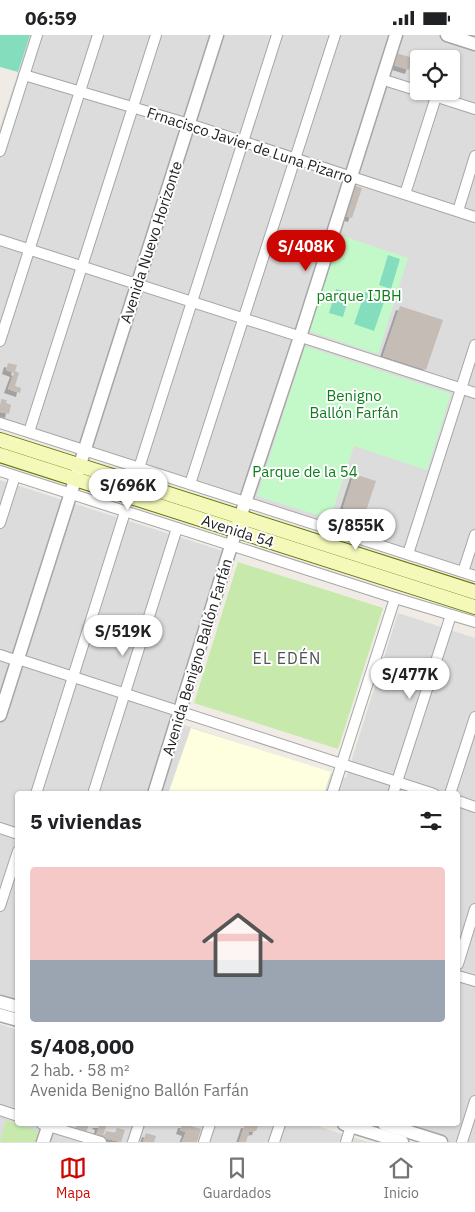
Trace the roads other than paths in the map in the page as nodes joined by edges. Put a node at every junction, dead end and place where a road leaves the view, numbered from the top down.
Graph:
1 (37, 35) edge
2 (98, 35) edge
3 (156, 35) edge
4 (217, 35) edge
5 (277, 35) edge
6 (335, 35) edge
7 (396, 35) edge
8 (447, 35) edge
9 (475, 44) edge
10 (24, 75) junction
11 (381, 79) junction
12 (410, 88) edge
13 (80, 92) junction
14 (435, 100) edge
15 (446, 100) edge
16 (132, 108) junction
17 (475, 109) edge
18 (188, 125) junction
19 (243, 142) junction
20 (0, 151) edge
21 (475, 156) edge
22 (296, 159) junction
23 (351, 177) junction
24 (405, 195) junction
25 (458, 211) junction
26 (475, 217) edge
27 (0, 241) edge
28 (30, 249) junction
29 (82, 266) junction
30 (137, 284) junction
31 (192, 301) junction
32 (244, 319) junction
33 (300, 337) junction
34 (0, 341) edge
35 (475, 345) edge
36 (461, 389) junction
37 (475, 393) edge
38 (0, 423) edge
39 (29, 432) junction
40 (0, 440) edge
41 (84, 450) junction
42 (0, 455) edge
43 (139, 468) junction
44 (0, 471) edge
45 (77, 472) junction
46 (16, 476) junction
47 (190, 485) junction
48 (70, 494) junction
49 (245, 502) junction
50 (125, 511) junction
51 (0, 523) edge
52 (238, 523) junction
53 (177, 528) junction
54 (475, 535) edge
55 (232, 546) junction
56 (408, 555) junction
57 (463, 572) junction
58 (475, 576) edge
59 (475, 592) edge
60 (395, 598) junction
61 (475, 607) edge
62 (451, 615) junction
63 (475, 623) edge
64 (0, 655) edge
65 (18, 659) junction
66 (74, 677) junction
67 (124, 694) junction
68 (180, 711) junction
69 (0, 715) edge
70 (475, 717) edge
71 (342, 763) junction
72 (397, 782) junction
73 (37, 791) edge
74 (94, 791) edge
75 (155, 791) edge
76 (333, 791) edge
77 (394, 791) edge
78 (425, 791) edge
79 (451, 791) edge
80 (460, 802) edge
81 (475, 807) edge
82 (0, 828) edge
83 (15, 833) edge
84 (15, 860) edge
85 (0, 906) edge
86 (475, 909) edge
87 (460, 958) edge
88 (460, 977) edge
89 (475, 981) edge
90 (0, 1002) edge
91 (15, 1006) edge
92 (0, 1015) edge
93 (15, 1019) edge
94 (475, 1101) edge
95 (0, 1110) edge
96 (15, 1115) edge
97 (46, 1126) edge
98 (52, 1126) edge
99 (138, 1126) edge
100 (209, 1126) edge
101 (279, 1126) edge
102 (347, 1126) edge
103 (353, 1126) edge
104 (388, 1126) edge
105 (404, 1135) edge
106 (43, 1142) edge
107 (101, 1142) edge
108 (133, 1142) edge
109 (204, 1142) edge
110 (274, 1142) edge
111 (346, 1142) edge
112 (441, 1142) edge
113 (462, 1142) edge

1 - 10 street
2 - 13 street
3 - 16 street
4 - 18 street, Avenida Nuevo Horizonte
5 - 19 street
6 - 22 street
7 - 11 street, Avenida Benigno Ballón Farfán
8 - 9 street
10 - 13 street, Frnacisco Javier de Luna Pizarro
10 - 20 street
11 - 12 street
11 - 23 street, Avenida Benigno Ballón Farfán
13 - 16 street, Frnacisco Javier de Luna Pizarro
13 - 28 street
14 - 24 street
15 - 17 street
16 - 18 street, Frnacisco Javier de Luna Pizarro
16 - 29 street
18 - 19 street, Frnacisco Javier de Luna Pizarro
18 - 30 street, Avenida Nuevo Horizonte
19 - 22 street, Frnacisco Javier de Luna Pizarro
19 - 31 street
21 - 25 street
22 - 23 street, Frnacisco Javier de Luna Pizarro
22 - 32 street
23 - 24 street, Frnacisco Javier de Luna Pizarro
23 - 33 street, Avenida Benigno Ballón Farfán
24 - 25 street, Frnacisco Javier de Luna Pizarro
25 - 26 street, Frnacisco Javier de Luna Pizarro
27 - 28 street
28 - 29 street
28 - 34 street
29 - 30 street
29 - 39 street
30 - 31 street
30 - 41 street, Avenida Nuevo Horizonte
31 - 32 street
31 - 43 street
32 - 33 street
32 - 47 street
33 - 36 street
33 - 49 street, Avenida Benigno Ballón Farfán
35 - 36 street
36 - 37 street
36 - 56 street
38 - 39 street
39 - 41 street
40 - 45 main road, Avenida 54
41 - 43 street
41 - 45 street, Avenida Nuevo Horizonte
42 - 45 main road, Avenida 54
43 - 47 street
44 - 46 street
45 - 48 street, Avenida Nuevo Horizonte
45 - 52 main road, Avenida 54
46 - 48 street
46 - 51 street
47 - 49 street
48 - 50 street
48 - 65 street
49 - 52 street, Avenida Benigno Ballón Farfán
49 - 56 street
50 - 53 street
50 - 66 street
52 - 55 street, Avenida Benigno Ballón Farfán
52 - 59 main road, Avenida 54
52 - 61 main road, Avenida 54
53 - 55 street
53 - 67 street
54 - 57 street
55 - 60 street
55 - 68 street, Avenida Benigno Ballón Farfán
56 - 57 street
57 - 58 street
60 - 62 street
60 - 71 street
62 - 63 street
62 - 72 street
64 - 65 street
65 - 66 street
65 - 69 street
66 - 67 street
66 - 73 street
67 - 68 street
67 - 74 street
68 - 71 street
68 - 75 street, Avenida Benigno Ballón Farfán
70 - 79 street
71 - 72 street
71 - 76 street
72 - 77 street
72 - 78 street
80 - 81 street
82 - 83 street
84 - 85 street
86 - 87 street
88 - 89 street
90 - 91 street
92 - 93 street
94 - 113 street
95 - 96 street
97 - 106 street
98 - 107 street
99 - 108 street
100 - 109 street
101 - 110 street
102 - 111 street
103 - 105 street
104 - 105 street
105 - 112 street

